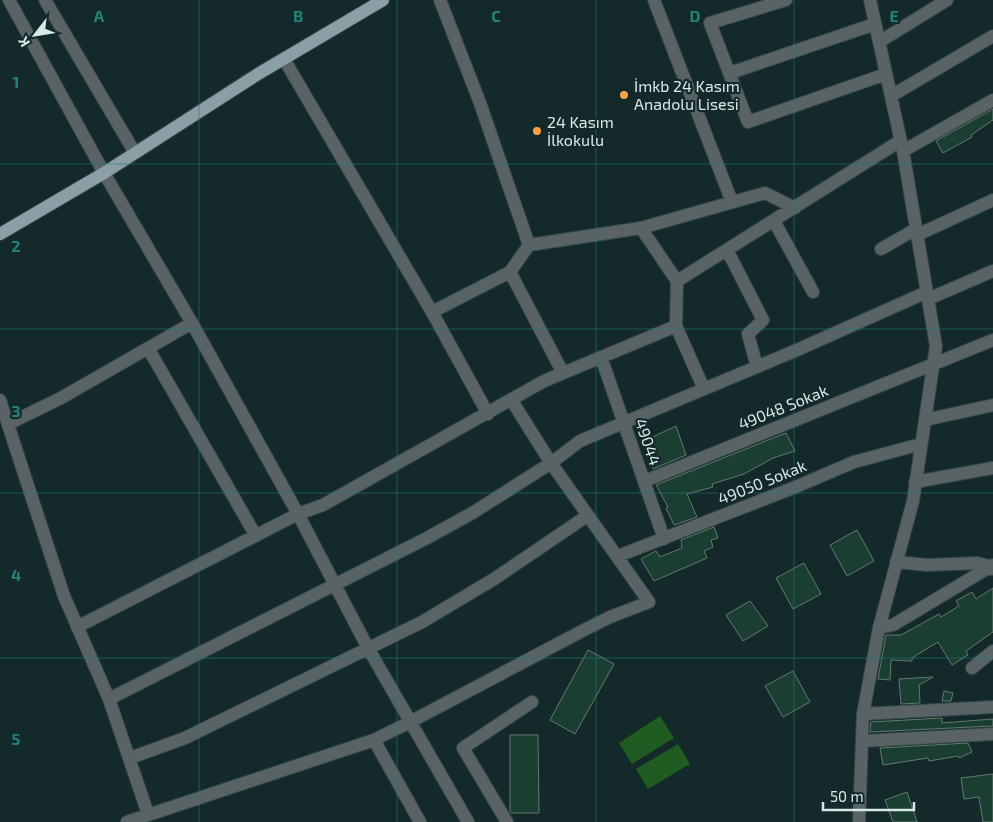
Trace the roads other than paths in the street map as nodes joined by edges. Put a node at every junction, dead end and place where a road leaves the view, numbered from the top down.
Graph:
1 (9, 0) edge
2 (45, 0) edge
3 (383, 0) edge
4 (440, 0) edge
5 (654, 0) edge
6 (786, 0) edge
7 (870, 0) edge
8 (947, 0) edge
9 (368, 4) edge
10 (876, 24) junction
11 (993, 36) edge
12 (879, 42) junction
13 (284, 58) junction
14 (730, 73) junction
15 (886, 74) junction
16 (891, 96) junction
17 (993, 100) edge
18 (901, 146) junction
19 (135, 154) junction
20 (104, 173) junction
21 (993, 200) edge
22 (732, 202) junction
23 (794, 208) junction
24 (774, 221) junction
25 (641, 228) junction
26 (916, 232) junction
27 (0, 234) edge
28 (529, 245) junction
29 (881, 249) dead end
30 (727, 250) junction
31 (993, 271) edge
32 (510, 272) junction
33 (677, 281) junction
34 (812, 292) dead end
35 (927, 296) junction
36 (432, 312) junction
37 (192, 323) junction
38 (676, 326) junction
39 (993, 340) edge
40 (148, 348) junction
41 (601, 357) junction
42 (934, 364) junction
43 (757, 367) junction
44 (563, 373) junction
45 (704, 389) junction
46 (0, 400) edge
47 (512, 401) junction
48 (993, 405) edge
49 (488, 414) junction
50 (925, 420) junction
51 (624, 422) junction
52 (8, 424) junction
53 (921, 444) junction
54 (551, 463) junction
55 (993, 468) edge
56 (645, 481) junction
57 (915, 482) junction
58 (298, 514) junction
59 (587, 516) junction
60 (256, 536) junction
61 (664, 539) junction
62 (618, 556) junction
63 (896, 562) junction
64 (992, 568) edge
65 (335, 586) junction
66 (77, 627) junction
67 (879, 628) junction
68 (368, 648) junction
69 (993, 651) edge
70 (972, 668) dead end
71 (109, 699) junction
72 (532, 702) dead end
73 (993, 707) edge
74 (863, 714) junction
75 (410, 722) junction
76 (993, 734) edge
77 (374, 740) junction
78 (862, 741) junction
79 (130, 758) junction
80 (148, 814) junction
81 (127, 822) edge
82 (420, 822) edge
83 (468, 822) edge
84 (507, 822) edge
85 (859, 822) edge

1 - 20 street
2 - 19 street
3 - 9 main road
4 - 28 street
5 - 22 street
6 - 14 street
7 - 10 street
8 - 12 street
9 - 13 main road
10 - 12 street
10 - 14 street
11 - 16 street
12 - 15 street
13 - 19 main road
13 - 36 street
14 - 15 street
15 - 16 street
16 - 18 street
17 - 18 street
18 - 23 street
18 - 26 street
19 - 20 main road
20 - 27 main road
20 - 37 street
21 - 26 street
22 - 23 street
22 - 25 street
23 - 24 street
24 - 30 street
24 - 34 street
25 - 28 street
25 - 33 street
26 - 29 street
26 - 35 street
28 - 32 street
30 - 33 street
30 - 43 street
31 - 35 street
32 - 36 street
32 - 44 street
33 - 38 street
35 - 42 street
35 - 43 street
36 - 49 street
37 - 40 street
37 - 58 street
38 - 41 street
38 - 45 street
39 - 42 street, 49048 Sokak
40 - 52 street
40 - 60 street
41 - 44 street
41 - 51 street, 49044
42 - 50 street
42 - 56 street, 49048 Sokak
43 - 45 street
44 - 47 street
45 - 51 street
46 - 52 street
47 - 49 street
47 - 54 street
48 - 50 street
49 - 58 street
50 - 53 street
51 - 54 street
51 - 56 street, 49044
52 - 66 street
53 - 57 street
53 - 61 street, 49050 Sokak
54 - 59 street
54 - 65 street
55 - 57 street
56 - 61 street, 49044
57 - 63 street
58 - 60 street
58 - 65 street
59 - 62 street
59 - 68 street
60 - 66 street
61 - 62 street, 49050 Sokak
62 - 75 street
63 - 64 street
63 - 67 street
64 - 67 street
65 - 68 street
65 - 71 street
66 - 71 street
67 - 74 street
68 - 75 street
68 - 79 street
69 - 70 street
71 - 79 street
72 - 84 street
73 - 74 street
74 - 78 street
75 - 77 street
75 - 83 street
76 - 78 street
77 - 80 street
77 - 82 street
78 - 85 street
79 - 80 street
80 - 81 street

